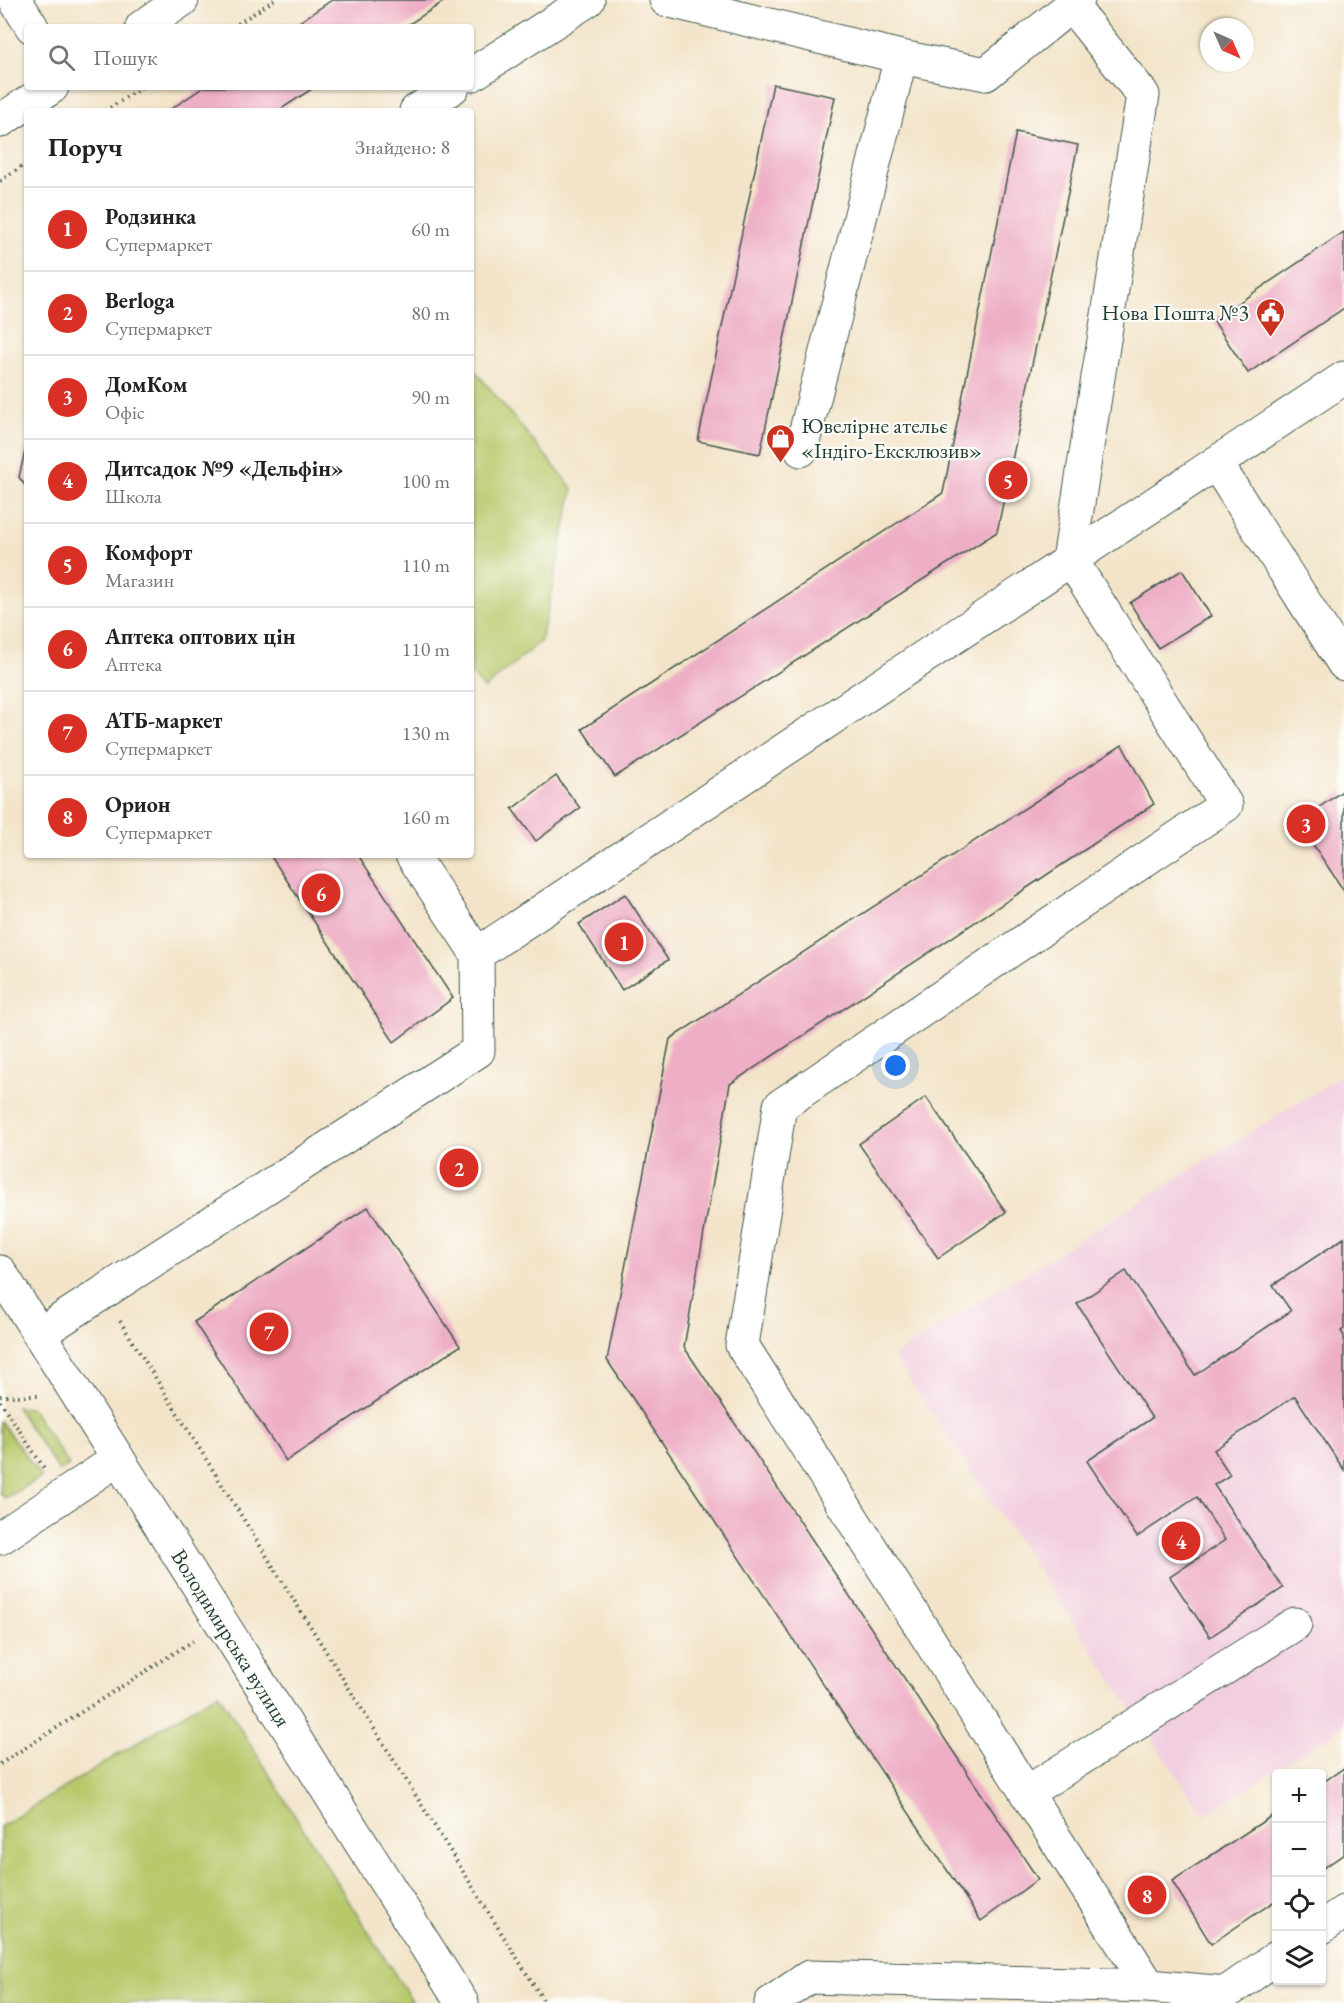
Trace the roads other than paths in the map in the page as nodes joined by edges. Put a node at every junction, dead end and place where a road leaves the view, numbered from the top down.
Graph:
1 (15, 0) edge
2 (183, 0) edge
3 (588, 0) edge
4 (666, 0) edge
5 (1074, 2) edge
6 (30, 24) edge
7 (147, 24) edge
8 (901, 57) junction
9 (474, 73) edge
10 (47, 90) edge
11 (448, 90) edge
12 (421, 108) edge
13 (0, 121) edge
14 (1344, 378) edge
15 (801, 450) dead end
16 (1216, 463) junction
17 (1069, 560) junction
18 (1344, 664) edge
19 (414, 858) edge
20 (477, 954) junction
21 (0, 1272) edge
22 (39, 1334) junction
23 (118, 1459) junction
24 (0, 1538) edge
25 (1295, 1624) dead end
26 (1026, 1793) junction
27 (1344, 1912) edge
28 (1326, 1924) edge
29 (1272, 1961) edge
30 (1149, 1986) junction
31 (1225, 1998) edge
32 (462, 2003) edge
33 (771, 2003) edge

1 - 6 street
2 - 7 street
3 - 9 street
4 - 8 street
5 - 8 street
5 - 17 street
8 - 15 street
10 - 13 street
11 - 12 street
14 - 16 street
16 - 17 street
16 - 18 street
17 - 20 street
17 - 26 street
19 - 20 street
20 - 22 street
21 - 22 street, Володимирська вулиця
22 - 23 street, Володимирська вулиця
23 - 24 street
23 - 32 street, Володимирська вулиця
25 - 26 street
26 - 30 street
27 - 28 street
29 - 31 street
30 - 31 street
30 - 33 street

